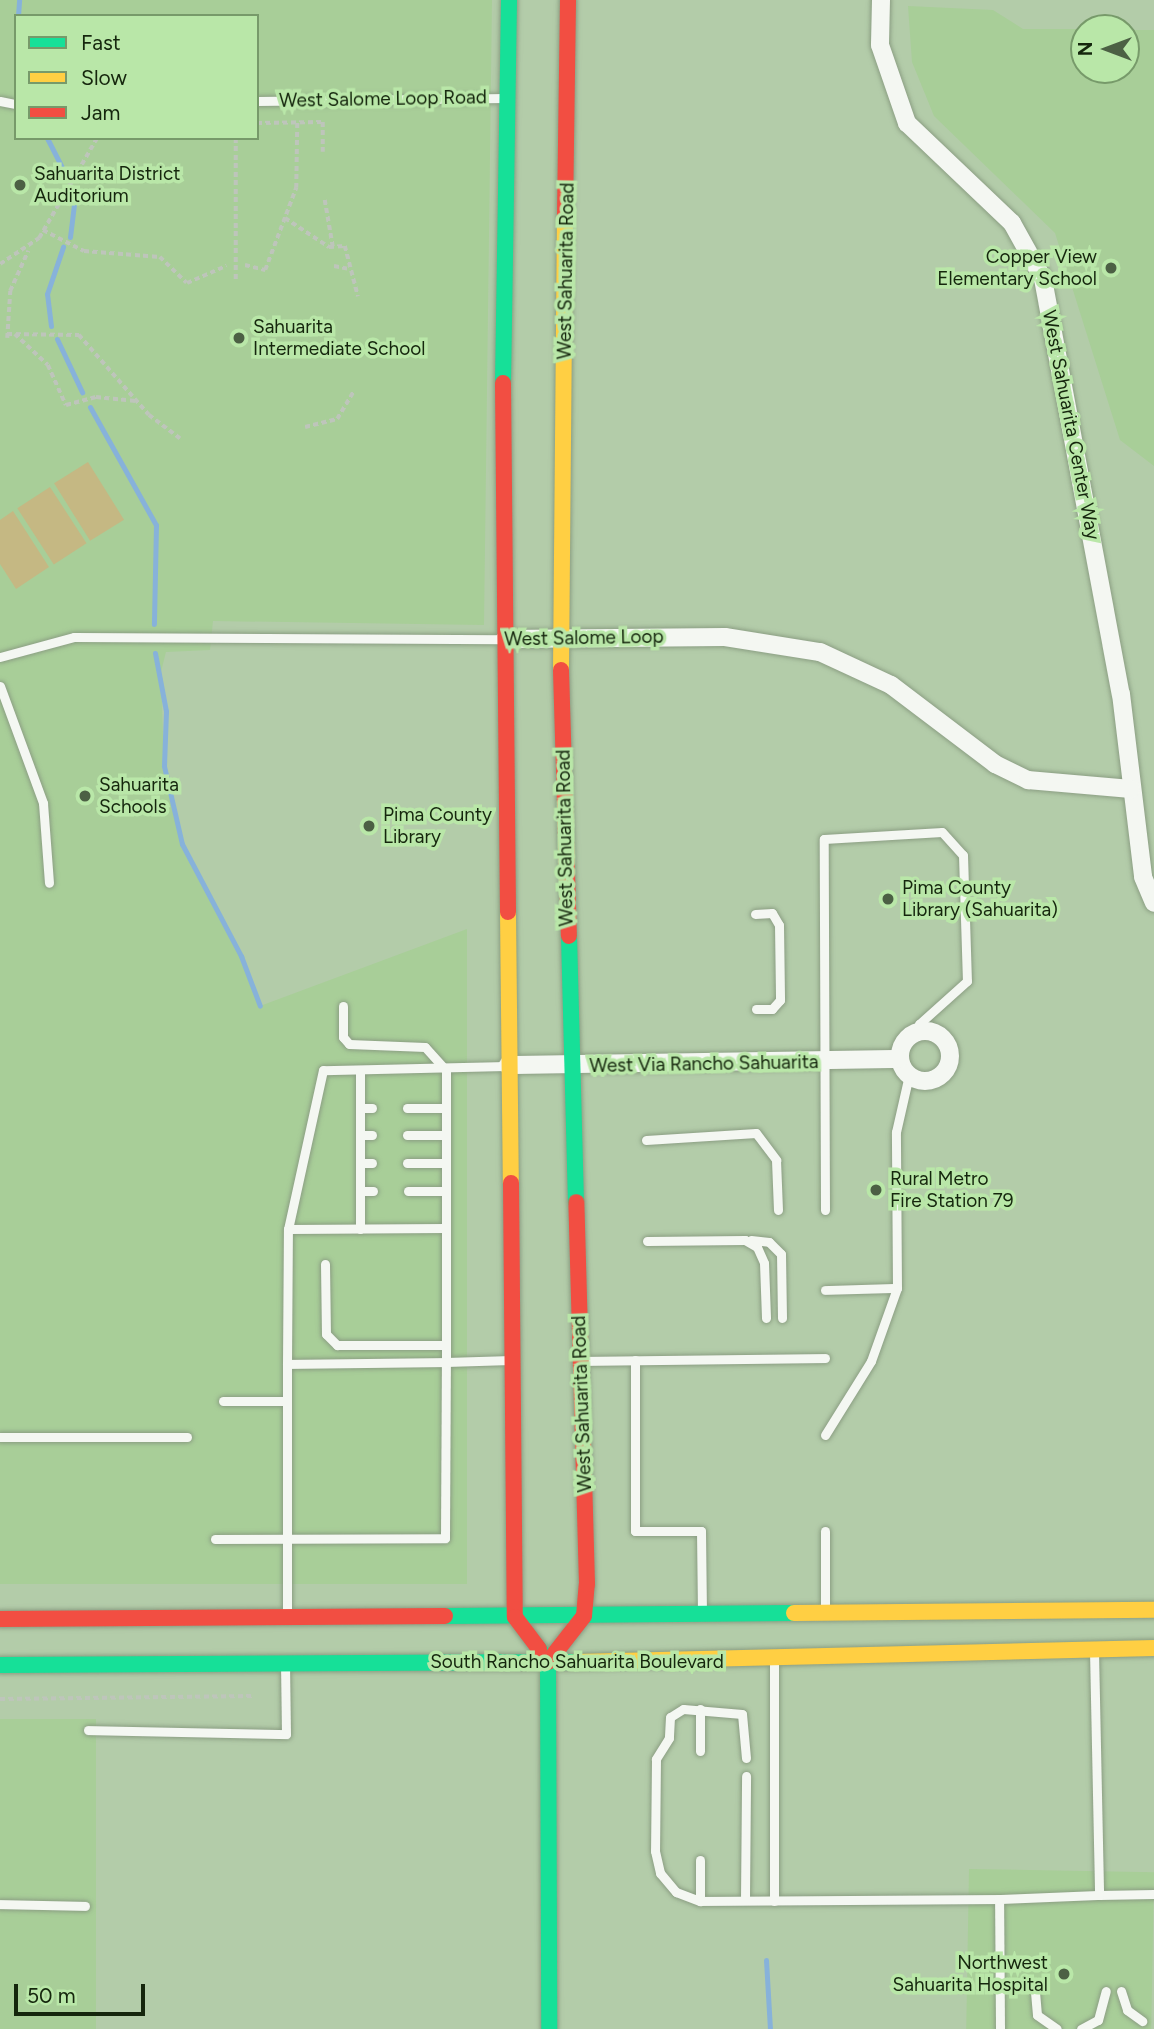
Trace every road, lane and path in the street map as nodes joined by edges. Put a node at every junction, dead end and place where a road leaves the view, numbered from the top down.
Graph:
1 (509, 0) edge
2 (551, 0) edge
3 (568, 0) edge
4 (881, 0) edge
5 (567, 69) junction
6 (508, 98) junction
7 (259, 101) edge
8 (297, 122) junction
9 (259, 123) edge
10 (96, 140) edge
11 (236, 140) edge
12 (323, 152) dead end
13 (326, 200) dead end
14 (285, 218) junction
15 (43, 230) junction
16 (333, 247) junction
17 (29, 249) junction
18 (0, 264) edge
19 (245, 265) dead end
20 (334, 265) dead end
21 (226, 266) dead end
22 (349, 269) junction
23 (236, 281) dead end
24 (358, 296) dead end
25 (0, 312) edge
26 (7, 312) junction
27 (14, 334) junction
28 (353, 392) dead end
29 (138, 402) junction
30 (304, 427) dead end
31 (180, 438) dead end
32 (560, 638) junction
33 (505, 639) junction
34 (0, 657) edge
35 (0, 686) edge
36 (1131, 789) junction
37 (49, 883) dead end
38 (1154, 903) edge
39 (755, 914) dead end
40 (343, 1006) dead end
41 (756, 1009) dead end
42 (923, 1031) junction
43 (900, 1059) junction
44 (826, 1062) junction
45 (508, 1065) junction
46 (570, 1066) junction
47 (446, 1070) junction
48 (360, 1071) junction
49 (909, 1075) junction
50 (360, 1108) junction
51 (372, 1108) dead end
52 (407, 1108) dead end
53 (446, 1108) junction
54 (360, 1135) junction
55 (372, 1135) dead end
56 (407, 1135) dead end
57 (446, 1135) junction
58 (646, 1140) dead end
59 (360, 1163) junction
60 (372, 1163) dead end
61 (407, 1163) dead end
62 (446, 1163) junction
63 (360, 1191) junction
64 (373, 1191) dead end
65 (408, 1191) dead end
66 (446, 1191) junction
67 (778, 1210) dead end
68 (825, 1210) dead end
69 (446, 1228) junction
70 (288, 1229) junction
71 (360, 1229) junction
72 (745, 1240) junction
73 (647, 1241) dead end
74 (325, 1264) dead end
75 (897, 1288) junction
76 (825, 1290) dead end
77 (766, 1318) dead end
78 (782, 1318) dead end
79 (446, 1345) junction
80 (825, 1358) dead end
81 (513, 1360) junction
82 (635, 1360) junction
83 (582, 1361) junction
84 (446, 1362) junction
85 (287, 1364) junction
86 (223, 1401) dead end
87 (287, 1401) junction
88 (825, 1434) dead end
89 (0, 1437) edge
90 (187, 1437) dead end
91 (825, 1531) dead end
92 (287, 1538) junction
93 (215, 1539) dead end
94 (1154, 1610) edge
95 (287, 1615) junction
96 (825, 1615) junction
97 (584, 1616) junction
98 (702, 1616) junction
99 (515, 1617) junction
100 (0, 1619) edge
101 (1154, 1648) edge
102 (1094, 1649) junction
103 (548, 1662) junction
104 (774, 1662) junction
105 (285, 1664) junction
106 (0, 1665) edge
107 (254, 1696) dead end
108 (0, 1699) edge
109 (700, 1709) junction
110 (88, 1730) dead end
111 (700, 1751) dead end
112 (746, 1758) dead end
113 (746, 1776) dead end
114 (700, 1860) dead end
115 (1154, 1894) edge
116 (1099, 1895) junction
117 (999, 1899) junction
118 (745, 1900) junction
119 (700, 1901) junction
120 (774, 1901) junction
121 (0, 1904) edge
122 (85, 1906) dead end
123 (1106, 1991) dead end
124 (1121, 1991) dead end
125 (1035, 1992) dead end
126 (1142, 2021) dead end
127 (550, 2029) edge
128 (1000, 2029) edge
129 (1057, 2029) edge
130 (1081, 2029) edge

1 - 6 main road
2 - 5 main road
3 - 5 main road, West Sahuarita Road
4 - 36 street, West Sahuarita Center Way
5 - 32 main road, West Sahuarita Road
6 - 7 lane, West Salome Loop Road
6 - 33 main road
8 - 9 path
8 - 12 path
8 - 14 path
10 - 15 path
11 - 23 path
13 - 16 path
14 - 16 path
14 - 19 path
15 - 17 path
15 - 21 path
16 - 22 path
17 - 18 path
17 - 26 path
20 - 22 path
22 - 24 path
25 - 26 path
26 - 27 path
27 - 29 path
27 - 29 path
28 - 30 path
29 - 31 path
32 - 33 street, West Salome Loop
32 - 36 street, West Salome Loop
32 - 46 main road, West Sahuarita Road
33 - 34 lane, West Salome Loop
33 - 45 main road
35 - 37 lane
36 - 38 street, West Sahuarita Center Way
39 - 41 lane
40 - 47 lane
42 - 43 street
42 - 44 lane
42 - 49 street
43 - 44 street, West Via Rancho Sahuarita
43 - 49 street
44 - 46 street, West Via Rancho Sahuarita
44 - 68 lane
45 - 46 street, West Via Rancho Sahuarita
45 - 47 lane
45 - 81 main road
46 - 83 main road, West Sahuarita Road
47 - 48 lane
47 - 53 lane
48 - 50 lane
48 - 70 lane
49 - 75 lane
50 - 51 lane
50 - 54 lane
52 - 53 lane
53 - 57 lane
54 - 55 lane
54 - 59 lane
56 - 57 lane
57 - 62 lane
58 - 67 lane
59 - 60 lane
59 - 63 lane
61 - 62 lane
62 - 66 lane
63 - 64 lane
63 - 71 lane
65 - 66 lane
66 - 69 lane
69 - 71 lane
69 - 79 lane
70 - 71 lane
70 - 85 lane
72 - 73 lane
72 - 77 lane
72 - 78 lane
74 - 79 lane
75 - 76 lane
75 - 88 lane
79 - 84 lane
80 - 82 lane
81 - 84 lane
81 - 99 main road
82 - 83 lane
82 - 98 lane
83 - 97 main road, West Sahuarita Road
84 - 85 lane
84 - 92 lane
85 - 87 lane
86 - 87 lane
87 - 92 lane
89 - 90 lane
91 - 96 lane
92 - 93 lane
92 - 95 lane
94 - 96 main road
95 - 99 main road
95 - 100 main road
96 - 98 main road
97 - 98 main road
97 - 99 main road
97 - 103 main road
99 - 103 main road
101 - 102 main road, South Rancho Sahuarita Boulevard
102 - 104 main road, South Rancho Sahuarita Boulevard
102 - 116 lane
103 - 104 main road, South Rancho Sahuarita Boulevard
103 - 105 main road, South Rancho Sahuarita Boulevard
103 - 127 main road
104 - 120 lane
105 - 106 main road, South Rancho Sahuarita Boulevard
105 - 110 lane
107 - 108 path
109 - 111 lane
109 - 112 lane
109 - 119 lane
113 - 118 lane
114 - 119 lane
115 - 116 lane
116 - 117 lane
117 - 120 lane
117 - 128 lane
118 - 119 lane
118 - 120 lane
121 - 122 lane
123 - 130 lane
124 - 126 lane
125 - 129 lane

